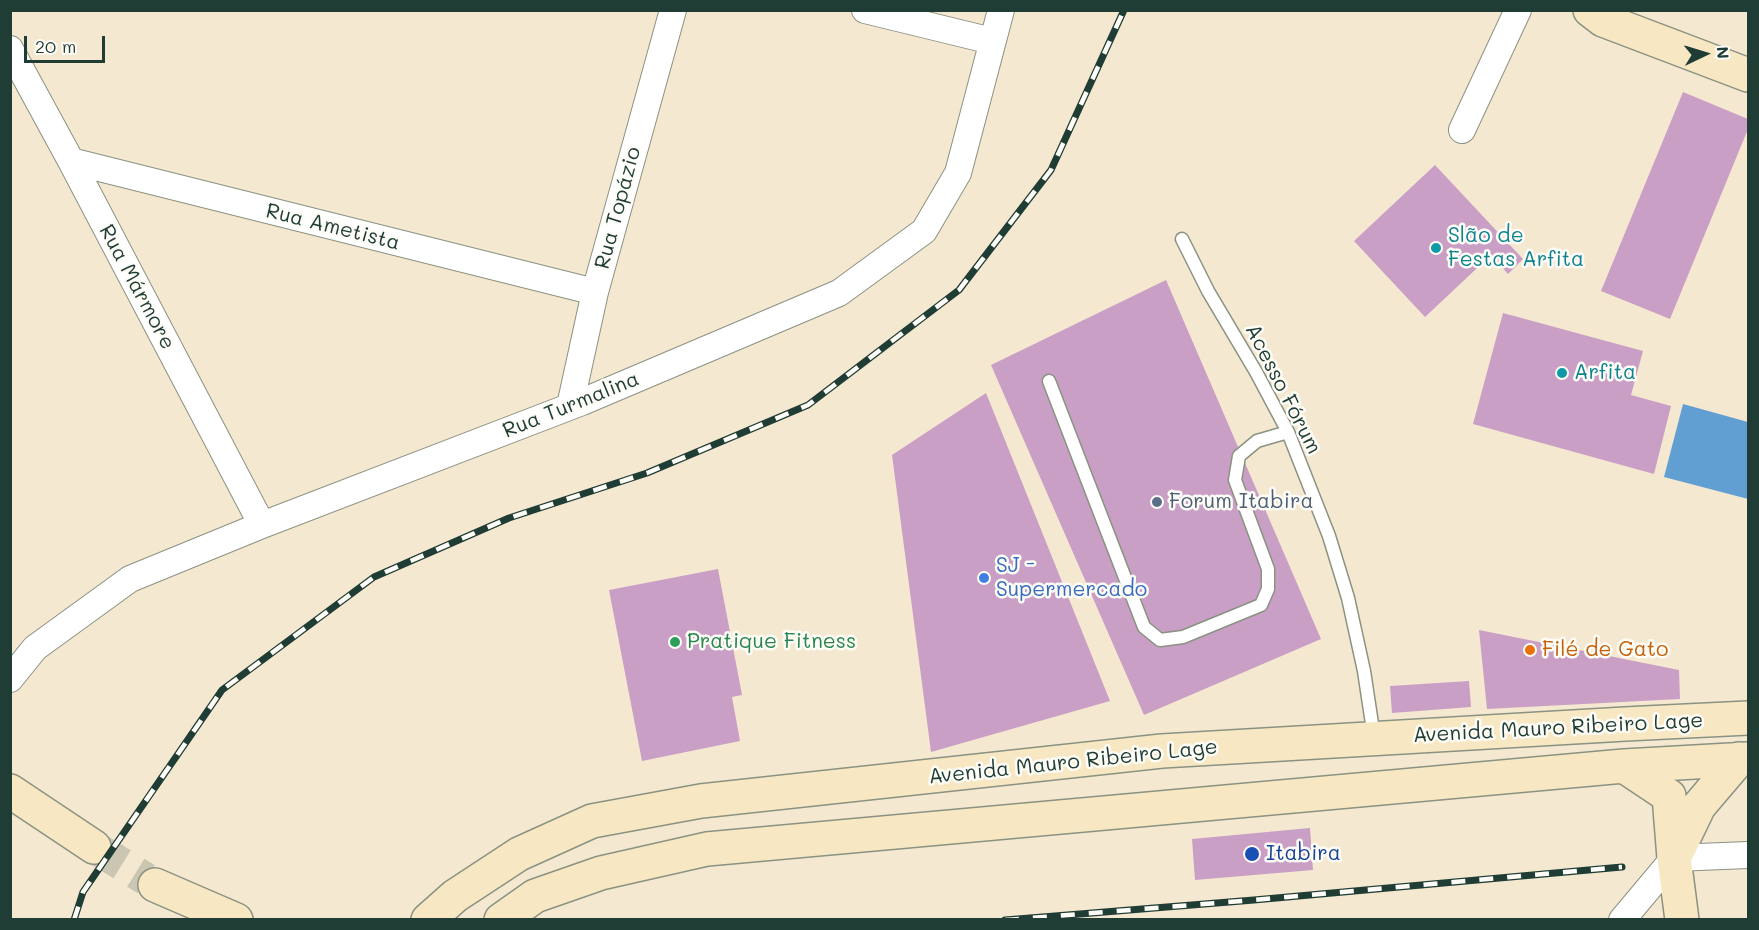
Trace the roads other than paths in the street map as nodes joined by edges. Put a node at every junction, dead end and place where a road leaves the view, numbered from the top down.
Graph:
1 (673, 10) edge
2 (865, 10) edge
3 (1001, 10) edge
4 (1518, 10) edge
5 (1590, 10) edge
6 (993, 41) junction
7 (10, 49) edge
8 (1749, 75) edge
9 (1462, 130) dead end
10 (71, 161) junction
11 (1182, 239) dead end
12 (595, 292) junction
13 (1049, 381) dead end
14 (576, 404) junction
15 (1288, 432) junction
16 (262, 525) junction
17 (10, 679) edge
18 (1749, 718) edge
19 (1374, 738) junction
20 (1744, 759) edge
21 (1624, 766) junction
22 (10, 791) edge
23 (94, 847) tunnel mouth
24 (1749, 855) edge
25 (1674, 858) junction
26 (151, 882) junction
27 (196, 920) edge
28 (207, 920) edge
29 (236, 920) edge
30 (428, 920) edge
31 (501, 920) edge
32 (1622, 920) edge
33 (1682, 920) edge

1 - 12 street, Rua Topázio
2 - 6 street
3 - 6 street, Rua Turmalina
4 - 9 street
5 - 8 street
6 - 14 street, Rua Turmalina
7 - 10 street, Rua Mármore
10 - 12 street, Rua Ametista
10 - 16 street, Rua Mármore
11 - 15 lane, Acesso Fórum
12 - 14 street, Rua Topázio
13 - 15 lane
14 - 16 street, Rua Turmalina
15 - 19 lane, Acesso Fórum
16 - 17 street, Rua Turmalina
18 - 19 street, Avenida Mauro Ribeiro Lage
19 - 30 street, Avenida Mauro Ribeiro Lage
20 - 21 street, Avenida Mauro Ribeiro Lage
20 - 25 street
21 - 25 street
21 - 31 street, Avenida Mauro Ribeiro Lage
22 - 23 street
24 - 25 street
25 - 32 street
25 - 33 street
26 - 27 street
26 - 28 street
26 - 29 street

